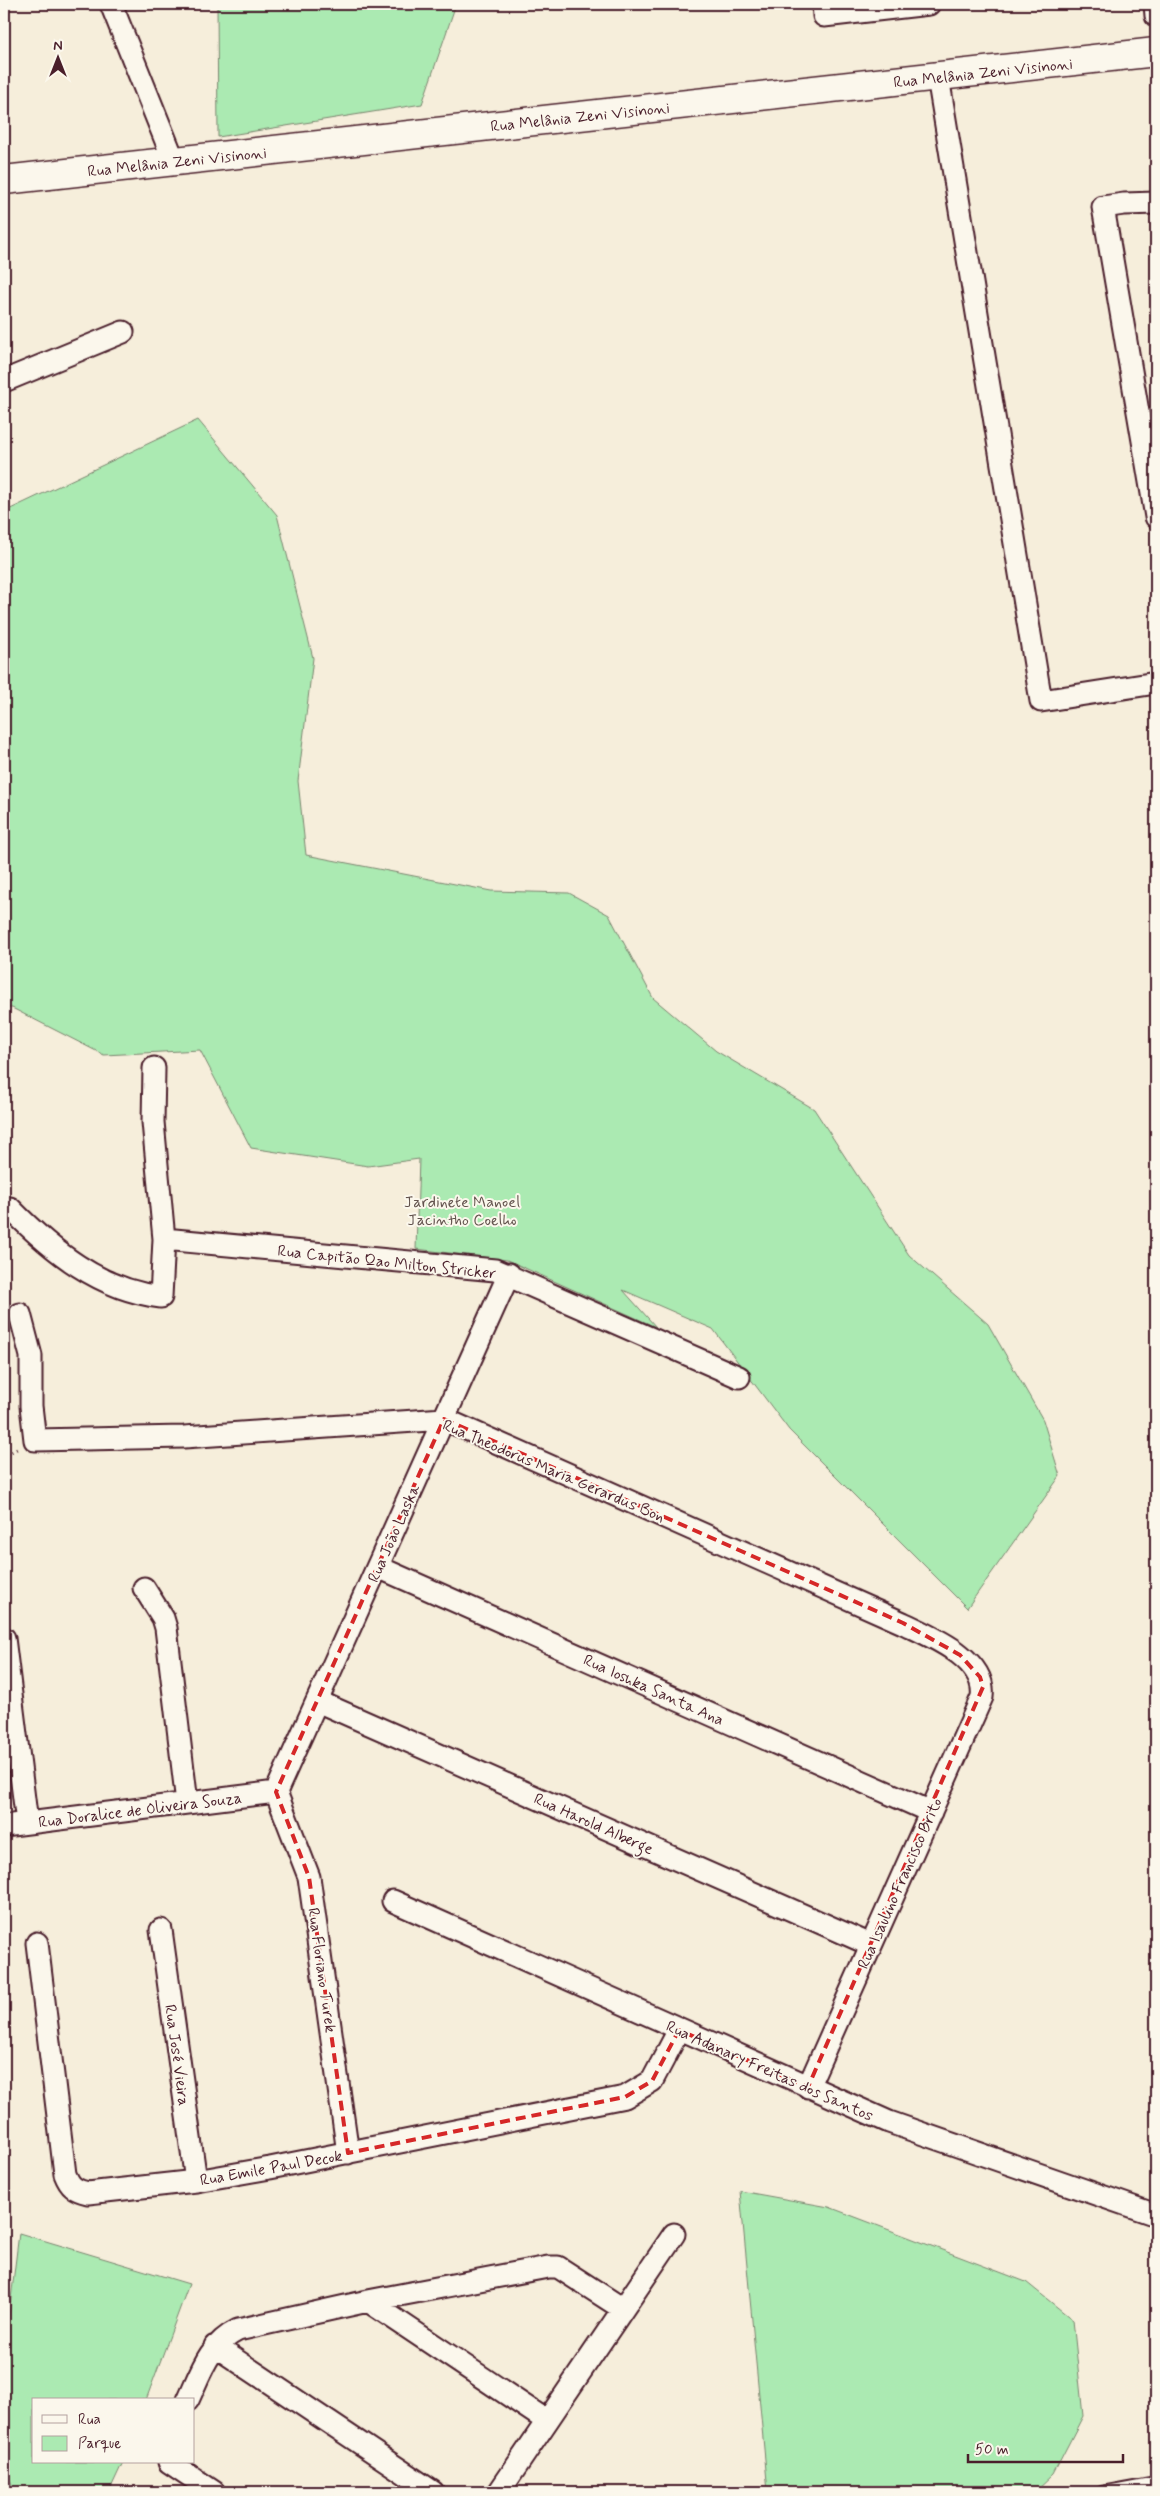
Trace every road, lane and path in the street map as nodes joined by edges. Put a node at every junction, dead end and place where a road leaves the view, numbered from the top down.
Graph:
1 (111, 4) edge
2 (822, 4) edge
3 (929, 4) edge
4 (1155, 4) edge
5 (1156, 16) edge
6 (1156, 52) edge
7 (938, 77) junction
8 (174, 162) junction
9 (5, 176) edge
10 (1156, 203) edge
11 (123, 332) dead end
12 (4, 381) edge
13 (1156, 517) edge
14 (1156, 683) edge
15 (154, 1068) dead end
16 (10, 1208) dead end
17 (164, 1239) junction
18 (509, 1274) junction
19 (20, 1314) dead end
20 (739, 1377) dead end
21 (444, 1419) junction
22 (378, 1566) junction
23 (144, 1588) dead end
24 (4, 1638) edge
25 (980, 1677) joint
26 (317, 1701) junction
27 (276, 1792) junction
28 (187, 1803) junction
29 (931, 1812) junction
30 (27, 1823) junction
31 (4, 1826) edge
32 (393, 1901) dead end
33 (161, 1930) dead end
34 (37, 1943) dead end
35 (871, 1945) junction
36 (680, 2030) junction
37 (808, 2088) junction
38 (348, 2153) junction
39 (196, 2181) junction
40 (1156, 2215) edge
41 (674, 2234) dead end
42 (368, 2301) junction
43 (623, 2309) junction
44 (215, 2346) junction
45 (189, 2398) edge
46 (547, 2421) junction
47 (172, 2464) edge
48 (1156, 2482) edge
49 (214, 2492) edge
50 (433, 2492) edge
51 (499, 2492) edge
52 (1102, 2492) edge

1 - 8 street
2 - 3 street
4 - 5 street
6 - 7 street, Rua Melânia Zeni Visinoni
7 - 8 street, Rua Melânia Zeni Visinoni
7 - 14 street
8 - 9 street, Rua Melânia Zeni Visinoni
10 - 13 street
11 - 12 street
15 - 17 street
16 - 17 street
17 - 18 street, Rua Capitão Qao Milton Stricker
18 - 20 street, Rua Capitão Qao Milton Stricker
18 - 21 street, Rua João Laska
19 - 21 street, Rua Theodorus Maria Gerardus Bon
21 - 22 street, Rua João Laska
21 - 25 street, Rua Theodorus Maria Gerardus Bon
22 - 26 street, Rua João Laska
22 - 29 street, Rua Ioshka Santa Ana
23 - 28 street
24 - 30 street
25 - 29 street, Rua Isaulino Francisco Brito
26 - 27 street, Rua João Laska
26 - 35 street, Rua Harold Alberge
27 - 28 street, Rua Doralice de Oliveira Souza
27 - 38 street, Rua Floriano Turek
28 - 30 street, Rua Doralice de Oliveira Souza
29 - 35 street, Rua Isaulino Francisco Brito
30 - 31 street, Rua Doralice de Oliveira Souza
32 - 36 street, Rua Adanary Freitas dos Santos
33 - 39 street, Rua José Vieira
34 - 39 street, Rua Emile Paul Decok
35 - 37 street, Rua Isaulino Francisco Brito
36 - 37 street, Rua Adanary Freitas dos Santos
36 - 38 street, Rua Emile Paul Decok
37 - 40 street, Rua Adanary Freitas dos Santos
38 - 39 street, Rua Emile Paul Decok
41 - 43 street
42 - 43 street
42 - 44 street
42 - 46 street
43 - 46 street
44 - 45 street
44 - 50 street
46 - 51 street
47 - 49 street
48 - 52 lane

